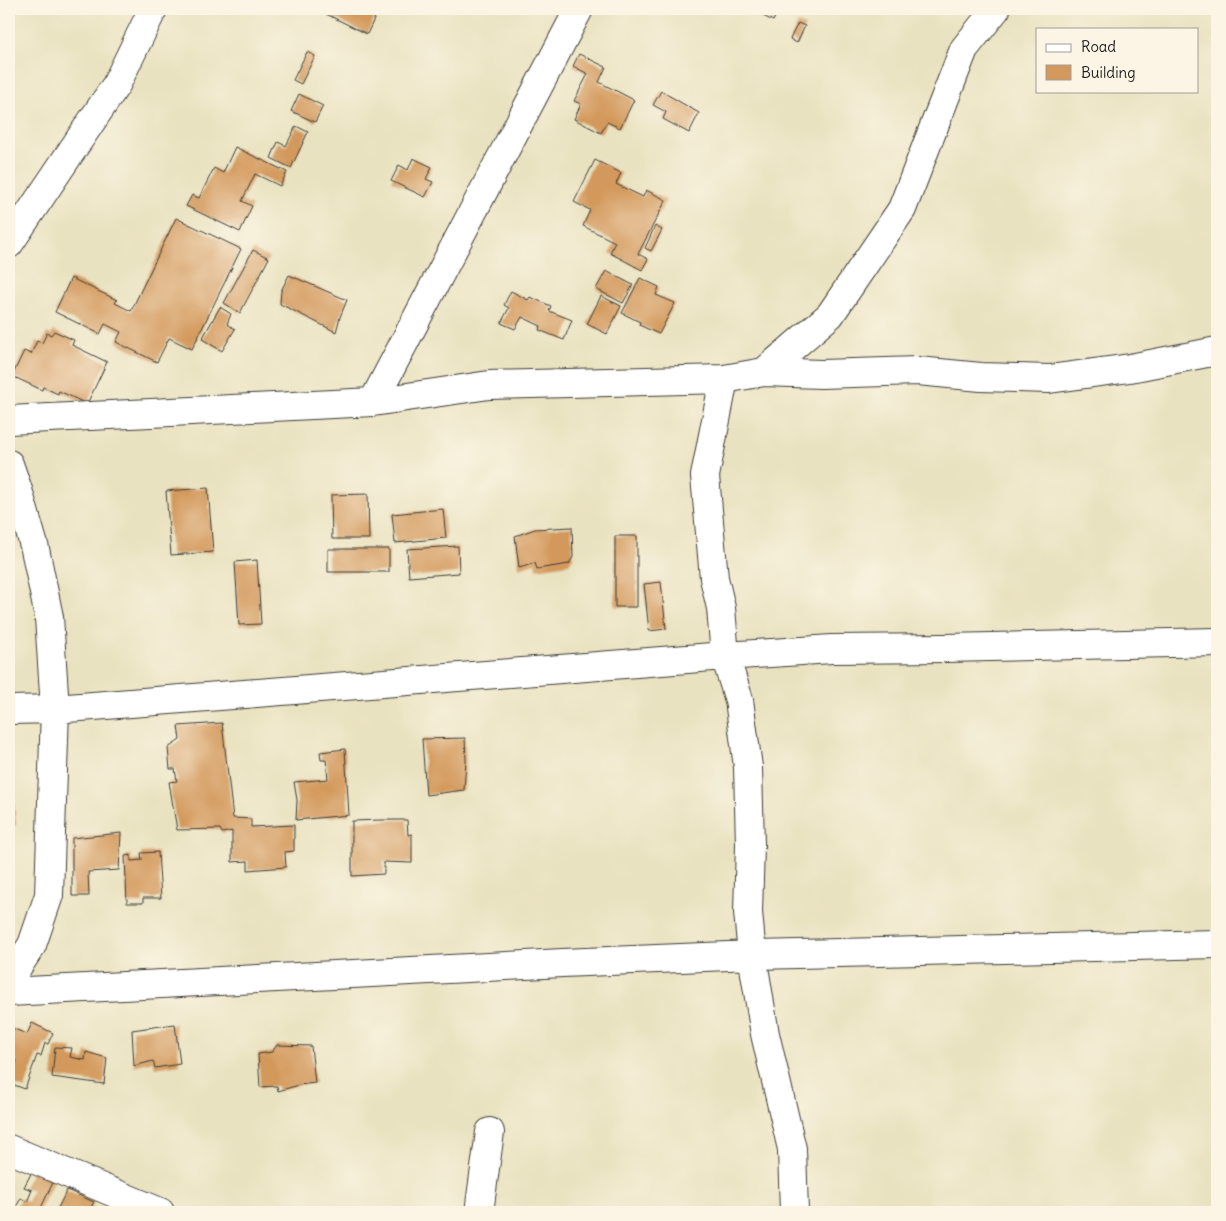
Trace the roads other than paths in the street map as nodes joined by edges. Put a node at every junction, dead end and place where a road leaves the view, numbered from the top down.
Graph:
1 (153, 9) edge
2 (579, 9) edge
3 (996, 9) edge
4 (9, 244) edge
5 (1217, 351) edge
6 (764, 372) junction
7 (724, 379) junction
8 (373, 402) junction
9 (9, 420) edge
10 (9, 464) edge
11 (1217, 642) edge
12 (725, 656) junction
13 (55, 709) junction
14 (9, 710) edge
15 (1217, 944) edge
16 (752, 955) junction
17 (9, 980) edge
18 (9, 992) edge
19 (490, 1132) dead end
20 (9, 1149) edge
21 (160, 1212) edge
22 (479, 1212) edge
23 (794, 1212) edge

1 - 4 street
2 - 8 street
3 - 6 street
5 - 6 street
6 - 7 street
7 - 8 street
7 - 12 street
8 - 9 street
10 - 13 street
11 - 12 street
12 - 13 street
12 - 16 street
13 - 14 street
13 - 17 street
15 - 16 street
16 - 18 street
16 - 23 street
19 - 22 street
20 - 21 street

